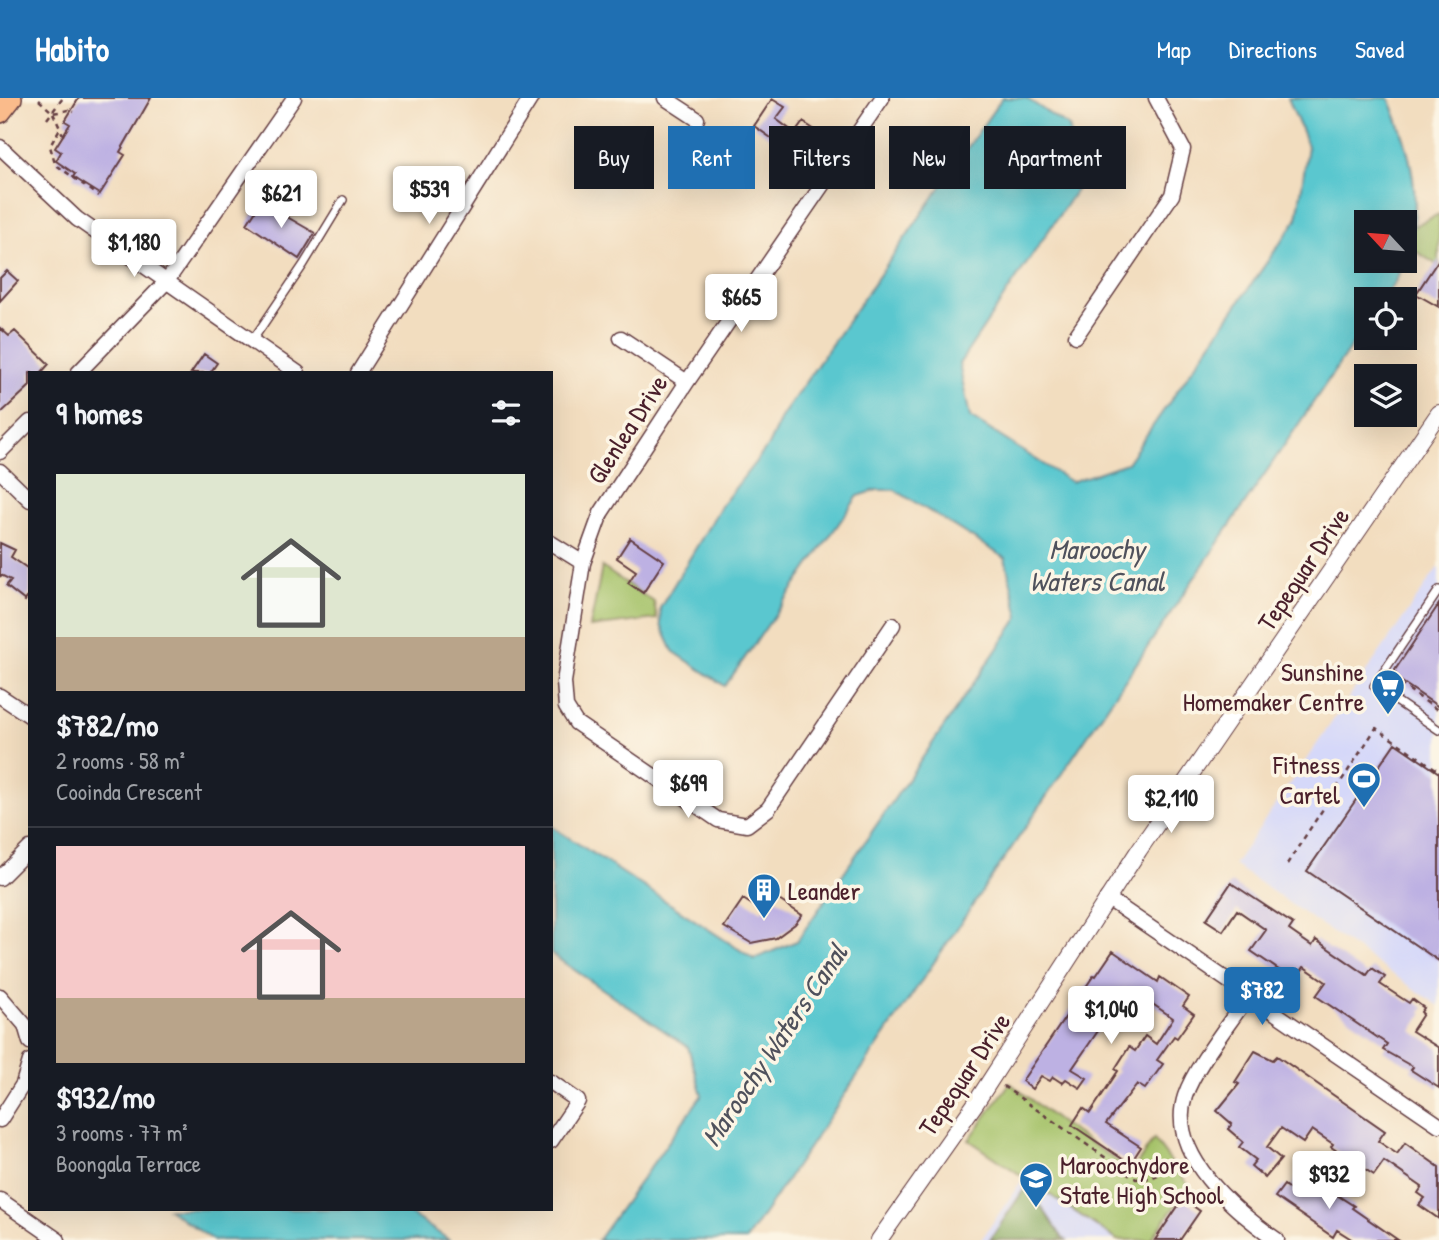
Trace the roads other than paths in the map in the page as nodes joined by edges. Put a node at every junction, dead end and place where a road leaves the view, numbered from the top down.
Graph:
1 (11, 98) edge
2 (293, 98) edge
3 (531, 98) edge
4 (665, 98) edge
5 (882, 98) edge
6 (1156, 98) edge
7 (0, 112) edge
8 (697, 119) dead end
9 (0, 147) edge
10 (343, 200) dead end
11 (167, 281) junction
12 (1076, 336) dead end
13 (621, 338) dead end
14 (252, 341) junction
15 (80, 371) edge
16 (295, 371) edge
17 (359, 371) edge
18 (687, 382) junction
19 (1439, 413) edge
20 (28, 424) edge
21 (0, 452) edge
22 (0, 471) edge
23 (28, 498) edge
24 (553, 544) edge
25 (583, 563) junction
26 (1439, 590) edge
27 (894, 625) dead end
28 (0, 696) edge
29 (28, 715) edge
30 (1439, 730) edge
31 (28, 850) edge
32 (0, 877) edge
33 (1107, 898) junction
34 (0, 996) edge
35 (1248, 996) junction
36 (28, 1035) edge
37 (28, 1068) edge
38 (553, 1083) edge
39 (0, 1119) edge
40 (1439, 1125) edge
41 (553, 1138) edge
42 (0, 1200) edge
43 (58, 1240) edge
44 (879, 1240) edge
45 (1277, 1240) edge

1 - 7 main road
2 - 11 street
3 - 17 street
4 - 8 street
5 - 18 street, Glenlea Drive
6 - 12 street
9 - 11 street
10 - 14 lane
11 - 14 street
11 - 15 street
13 - 18 street
14 - 16 street
18 - 25 street, Glenlea Drive
19 - 33 street, Tepequar Drive
20 - 21 street
22 - 23 street
24 - 25 street
25 - 27 street, Glenlea Drive
26 - 30 lane
28 - 29 street
31 - 32 street
33 - 35 street
33 - 44 street, Tepequar Drive
34 - 36 street
35 - 40 street
35 - 45 street
37 - 39 street
38 - 41 street
42 - 43 street

